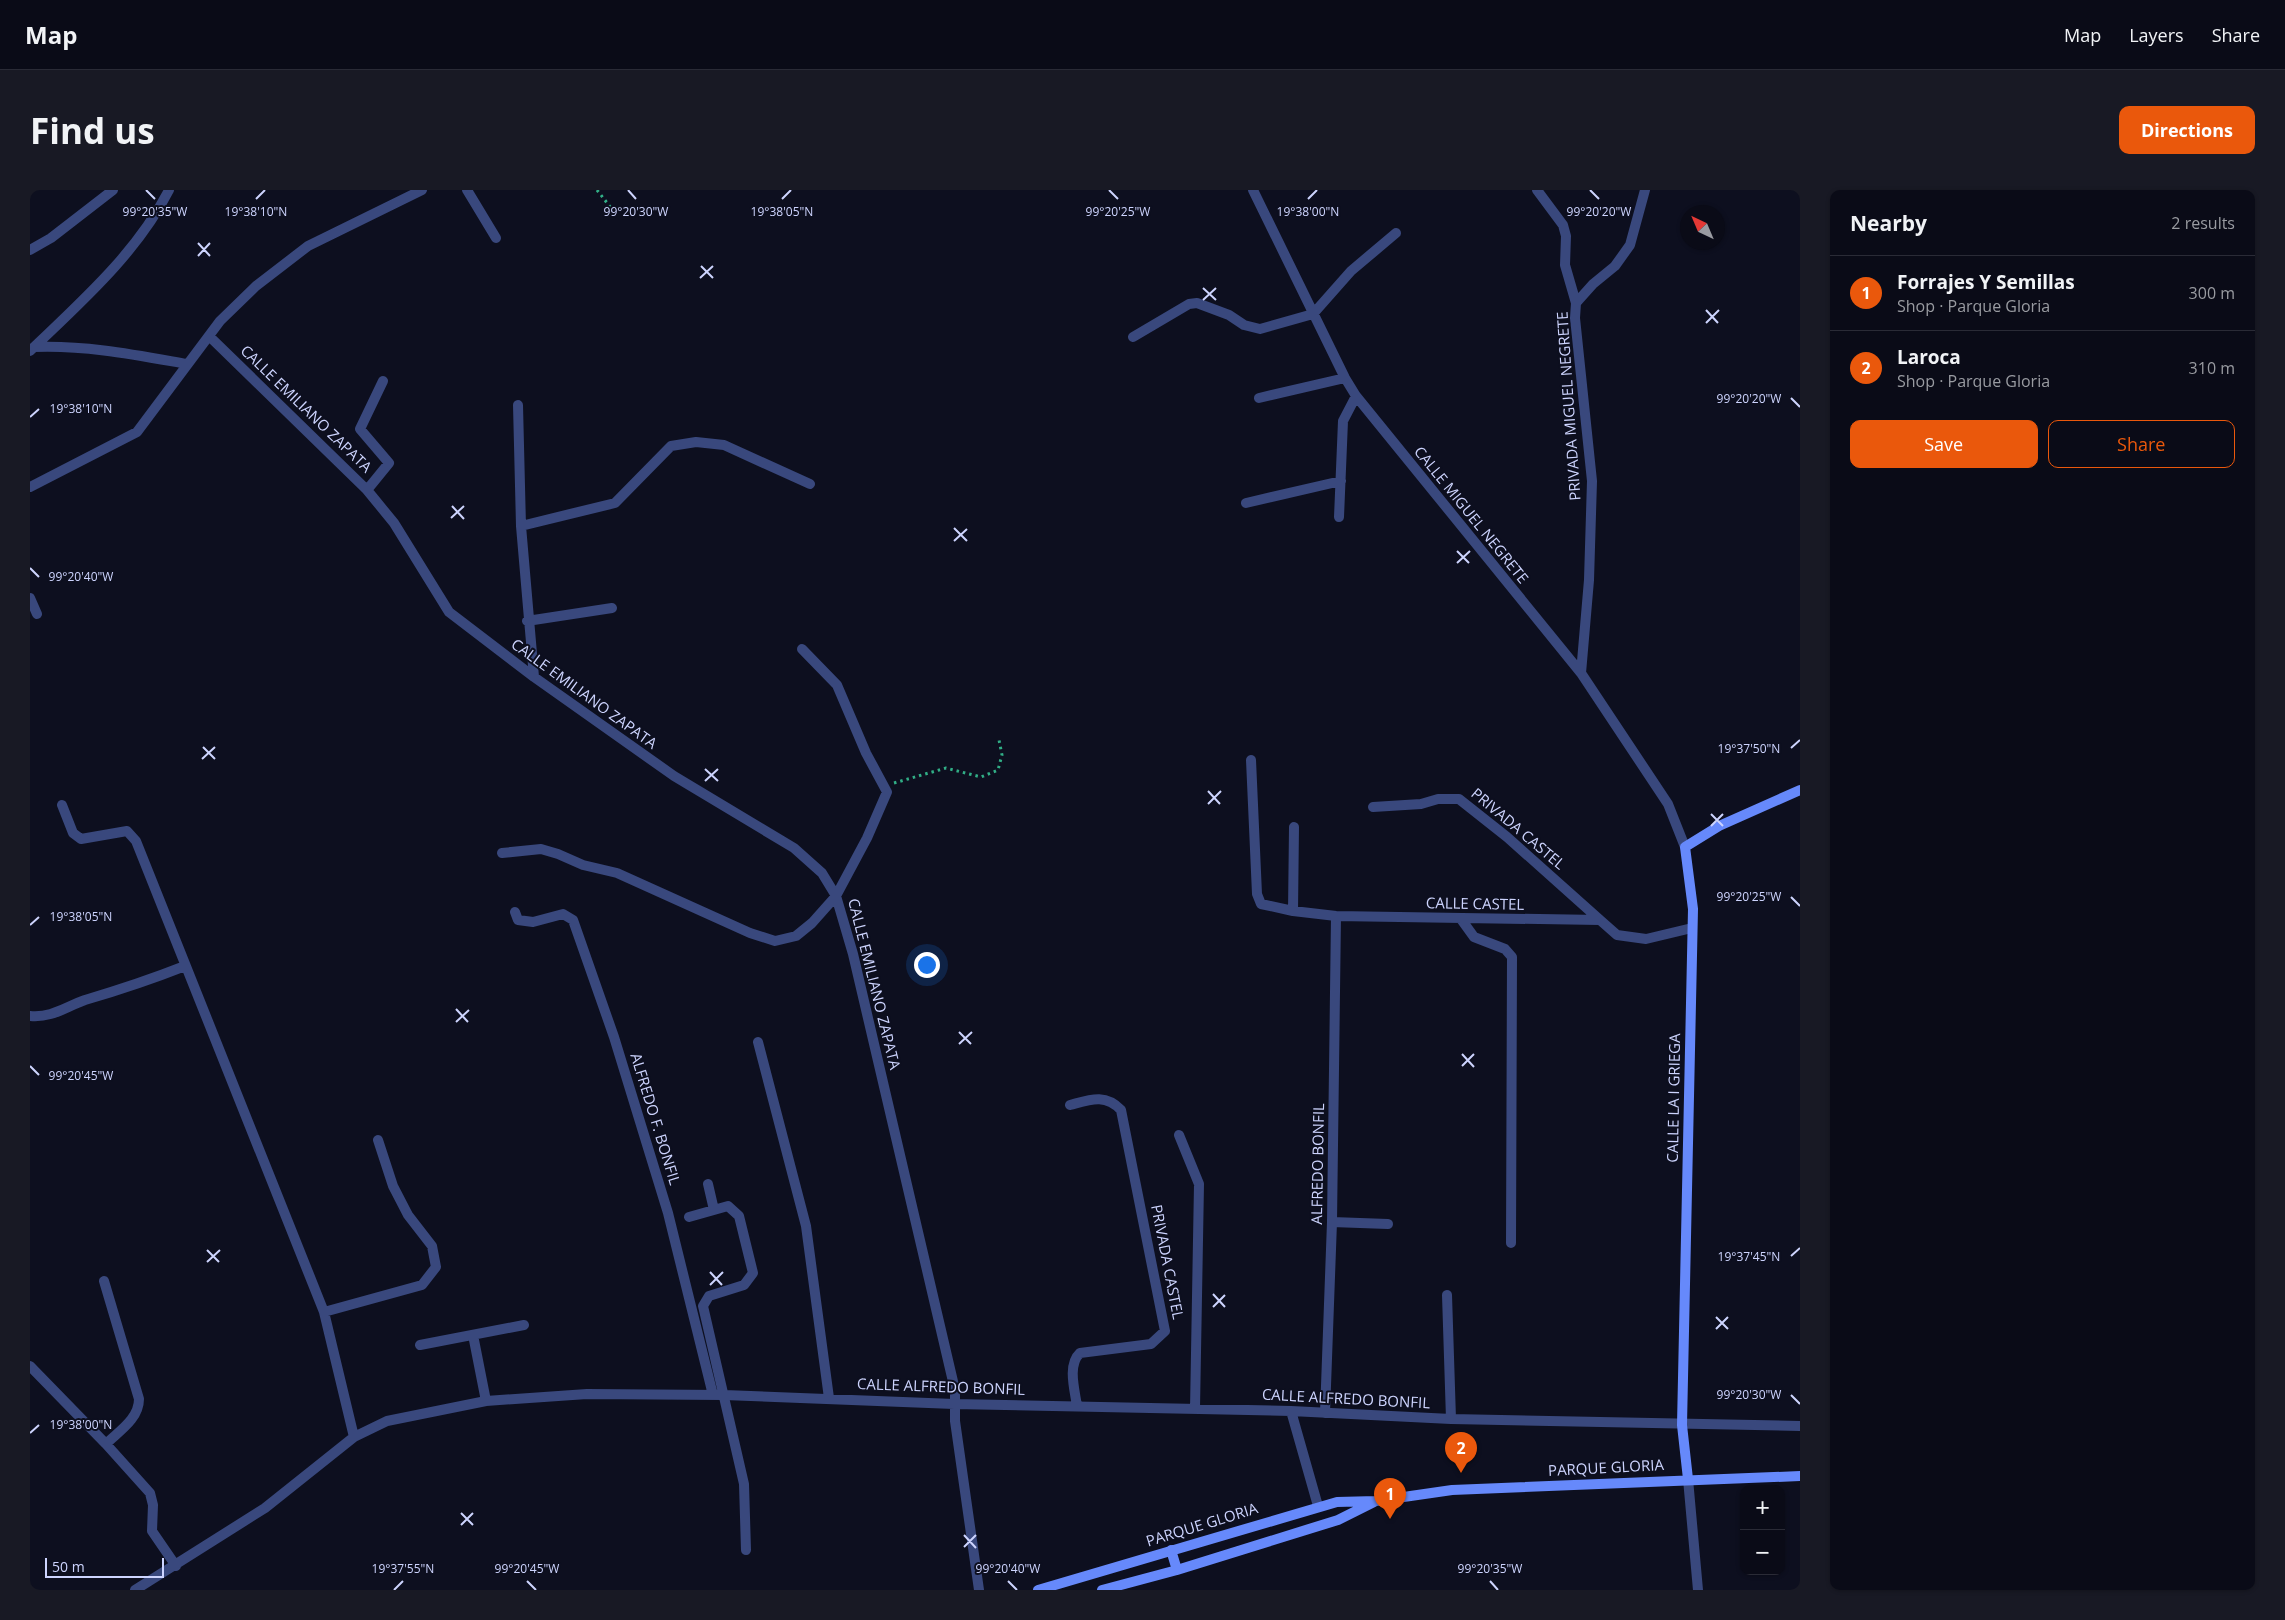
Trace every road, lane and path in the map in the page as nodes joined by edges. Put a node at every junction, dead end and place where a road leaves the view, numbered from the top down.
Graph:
1 (113, 190) edge
2 (169, 190) edge
3 (422, 190) edge
4 (467, 190) edge
5 (597, 190) edge
6 (1253, 190) edge
7 (1537, 190) edge
8 (1645, 190) edge
9 (615, 213) dead end
10 (1396, 233) dead end
11 (496, 238) dead end
12 (30, 250) edge
13 (1576, 303) junction
14 (1313, 314) junction
15 (209, 336) junction
16 (1133, 337) dead end
17 (32, 349) edge
18 (188, 364) junction
19 (1345, 378) junction
20 (382, 381) dead end
21 (1356, 396) junction
22 (1259, 398) dead end
23 (518, 405) dead end
24 (1341, 481) junction
25 (810, 484) dead end
26 (30, 487) edge
27 (367, 490) junction
28 (1246, 503) dead end
29 (1339, 517) dead end
30 (521, 526) junction
31 (30, 598) edge
32 (612, 608) dead end
33 (37, 614) dead end
34 (527, 621) junction
35 (802, 649) dead end
36 (1581, 673) junction
37 (534, 677) junction
38 (999, 740) dead end
39 (1251, 760) dead end
40 (1800, 790) edge
41 (887, 792) junction
42 (62, 805) dead end
43 (1373, 807) dead end
44 (1294, 827) dead end
45 (1685, 847) junction
46 (502, 852) dead end
47 (836, 896) junction
48 (1293, 911) junction
49 (515, 912) dead end
50 (1336, 916) junction
51 (1461, 919) junction
52 (1600, 920) junction
53 (1692, 928) junction
54 (185, 966) junction
55 (30, 1016) edge
56 (758, 1042) dead end
57 (1070, 1105) dead end
58 (1179, 1135) dead end
59 (378, 1140) dead end
60 (708, 1184) dead end
61 (714, 1210) junction
62 (689, 1217) dead end
63 (1332, 1222) junction
64 (1388, 1224) dead end
65 (1511, 1244) dead end
66 (104, 1281) dead end
67 (1447, 1295) dead end
68 (324, 1312) junction
69 (524, 1326) dead end
70 (473, 1335) junction
71 (420, 1345) dead end
72 (30, 1366) edge
73 (713, 1395) junction
74 (724, 1395) junction
75 (829, 1398) junction
76 (486, 1401) junction
77 (954, 1404) junction
78 (1077, 1406) junction
79 (1195, 1409) junction
80 (1291, 1411) junction
81 (1325, 1413) junction
82 (1451, 1419) junction
83 (1682, 1425) junction
84 (1800, 1426) edge
85 (354, 1437) junction
86 (106, 1444) junction
87 (1800, 1476) edge
88 (1688, 1479) junction
89 (1376, 1501) junction
90 (1318, 1506) junction
91 (746, 1550) dead end
92 (1171, 1550) junction
93 (176, 1566) junction
94 (1177, 1570) junction
95 (136, 1590) edge
96 (979, 1590) edge
97 (1038, 1590) edge
98 (1102, 1590) edge
99 (1698, 1590) edge

1 - 12 street
2 - 17 street
3 - 15 street
4 - 11 street
5 - 9 path
6 - 14 street, CALLE MIGUEL NEGRETE
7 - 13 street
8 - 13 street, PRIVADA MIGUEL NEGRETE
10 - 14 street
13 - 36 street, PRIVADA MIGUEL NEGRETE
14 - 16 street
14 - 19 street, CALLE MIGUEL NEGRETE
15 - 18 street
15 - 27 street, CALLE EMILIANO ZAPATA
17 - 18 street
18 - 26 street
19 - 21 street, CALLE MIGUEL NEGRETE
19 - 22 street
20 - 27 street
21 - 24 street
21 - 36 street, CALLE MIGUEL NEGRETE
23 - 30 street
24 - 28 street
24 - 29 street
25 - 30 street
27 - 37 street, CALLE EMILIANO ZAPATA
30 - 34 street
31 - 33 street
32 - 34 street
34 - 37 street
35 - 41 street
36 - 45 street, CALLE MIGUEL NEGRETE
37 - 47 street, CALLE EMILIANO ZAPATA
38 - 41 path
39 - 48 street, CALLE CASTEL
40 - 45 main road
41 - 47 street
42 - 54 street
43 - 52 street, PRIVADA CASTEL
44 - 48 street
45 - 53 main road, CALLE LA I GRIEGA
46 - 47 street
47 - 77 street, CALLE EMILIANO ZAPATA
48 - 50 street, CALLE CASTEL
49 - 73 street, ALFREDO F. BONFIL
50 - 51 street, CALLE CASTEL
50 - 63 street, ALFREDO BONFIL
51 - 52 street, CALLE CASTEL
51 - 65 street
52 - 53 street
53 - 83 main road, CALLE LA I GRIEGA
54 - 55 street
54 - 68 street
56 - 75 street
57 - 78 street, PRIVADA CASTEL
58 - 79 street, PRIVADA CASTEL
59 - 68 street
60 - 61 street
61 - 62 street
61 - 74 street
63 - 64 street
63 - 81 street, ALFREDO BONFIL
66 - 86 street
67 - 82 street
68 - 85 street
69 - 70 street
70 - 71 street
70 - 76 street
72 - 86 street
73 - 74 street, CALLE ALFREDO BONFIL
73 - 76 street, CALLE ALFREDO BONFIL
74 - 75 street, CALLE ALFREDO BONFIL
74 - 91 street
75 - 77 street, CALLE ALFREDO BONFIL
76 - 85 street, CALLE ALFREDO BONFIL
77 - 78 street, CALLE ALFREDO BONFIL
77 - 96 street, CALLE EMILIANO ZAPATA
78 - 79 street, CALLE ALFREDO BONFIL
79 - 80 street, CALLE ALFREDO BONFIL
80 - 81 street, CALLE ALFREDO BONFIL
80 - 90 street
81 - 82 street, CALLE ALFREDO BONFIL
82 - 83 street, CALLE ALFREDO BONFIL
83 - 84 street, CALLE ALFREDO BONFIL
83 - 88 main road, CALLE LA I GRIEGA
85 - 93 street, CALLE ALFREDO BONFIL
86 - 93 street
87 - 88 main road, PARQUE GLORIA
88 - 89 main road, PARQUE GLORIA
88 - 99 street
89 - 90 main road, PARQUE GLORIA
89 - 94 main road, PARQUE GLORIA
90 - 92 main road, PARQUE GLORIA
92 - 94 main road
92 - 97 main road, PARQUE GLORIA
93 - 95 street, CALLE ALFREDO BONFIL
94 - 98 main road, PARQUE GLORIA

